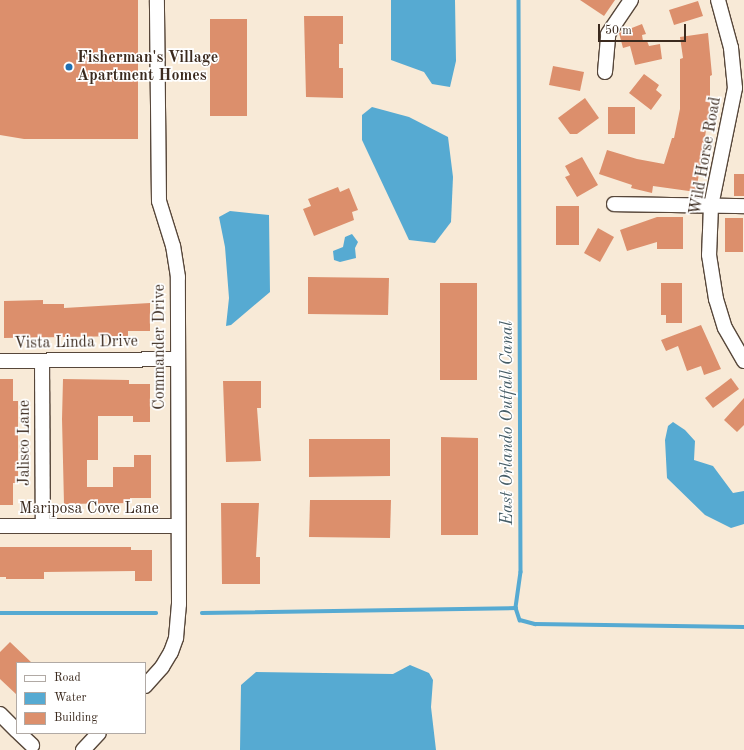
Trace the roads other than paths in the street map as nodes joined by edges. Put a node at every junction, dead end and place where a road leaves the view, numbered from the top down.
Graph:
1 (157, 0) edge
2 (631, 0) edge
3 (718, 0) edge
4 (605, 72) dead end
5 (614, 204) dead end
6 (712, 206) junction
7 (744, 206) edge
8 (177, 359) junction
9 (0, 361) edge
10 (744, 361) edge
11 (42, 362) junction
12 (43, 525) junction
13 (0, 526) edge
14 (178, 526) junction
15 (146, 685) edge
16 (0, 714) edge
17 (16, 730) edge
18 (20, 734) edge
19 (98, 734) edge
20 (32, 745) dead end
21 (83, 750) edge

1 - 8 street, Commander Drive
2 - 4 street
3 - 6 street, Wild Horse Road
5 - 6 street
6 - 7 street
6 - 10 street, Wild Horse Road
8 - 11 street, Vista Linda Drive
8 - 14 street, Commander Drive
9 - 11 street, Vista Linda Drive
11 - 12 street, Jalisco Lane
12 - 13 street, Mariposa Cove Lane
12 - 14 street, Mariposa Cove Lane
14 - 15 street, Commander Drive
16 - 17 street
18 - 20 street
19 - 21 street

